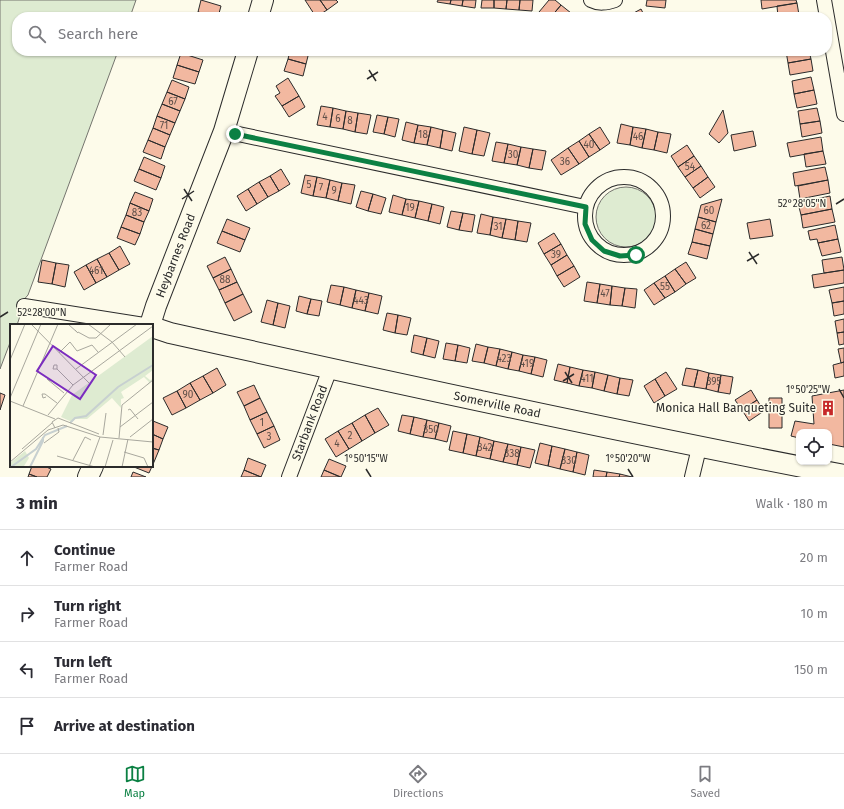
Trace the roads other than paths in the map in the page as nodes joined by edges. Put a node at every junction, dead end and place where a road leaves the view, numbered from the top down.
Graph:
1 (263, 0) edge
2 (591, 0) edge
3 (615, 0) edge
4 (824, 0) edge
5 (259, 12) edge
6 (826, 12) edge
7 (832, 46) edge
8 (246, 56) edge
9 (844, 114) edge
10 (224, 131) junction
11 (586, 207) junction
12 (24, 306) dead end
13 (138, 324) edge
14 (152, 324) edge
15 (153, 327) edge
16 (330, 369) junction
17 (699, 448) junction
18 (93, 467) edge
19 (844, 475) edge
20 (88, 477) edge
21 (289, 477) edge
22 (692, 477) edge

1 - 5 street
2 - 3 street
4 - 6 street
7 - 9 street
8 - 10 street, Heybarnes Road
10 - 11 street
10 - 14 street, Heybarnes Road
11 - 11 street
12 - 13 street
15 - 16 street, Somerville Road
16 - 17 street, Somerville Road
16 - 21 street, Starbank Road
17 - 19 street, Somerville Road
17 - 22 street
18 - 20 street

